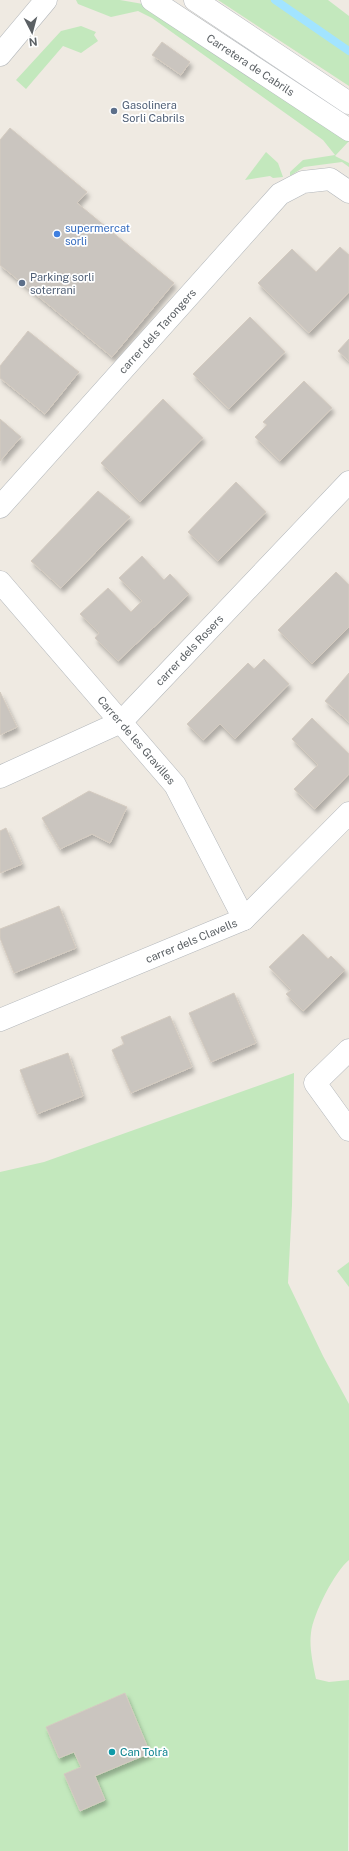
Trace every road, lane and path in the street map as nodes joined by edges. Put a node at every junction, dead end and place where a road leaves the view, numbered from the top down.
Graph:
1 (46, 0) edge
2 (152, 0) edge
3 (195, 0) edge
4 (0, 55) edge
5 (349, 103) edge
6 (349, 130) edge
7 (349, 192) edge
8 (349, 482) edge
9 (0, 507) edge
10 (0, 582) edge
11 (121, 722) junction
12 (0, 777) edge
13 (349, 813) edge
14 (244, 919) junction
15 (0, 1020) edge
16 (349, 1050) edge
17 (349, 1130) edge

1 - 4 street
2 - 6 street, Carretera de Cabrils
3 - 5 street, Carretera de Cabrils
7 - 9 street, carrer dels Tarongers
8 - 11 street, carrer dels Rosers
10 - 11 street, Carrer de les Gravilles
11 - 12 street, carrer dels Rosers
11 - 14 street, Carrer de les Gravilles
13 - 14 street, carrer dels Clavells
14 - 15 street, carrer dels Clavells
16 - 17 street

